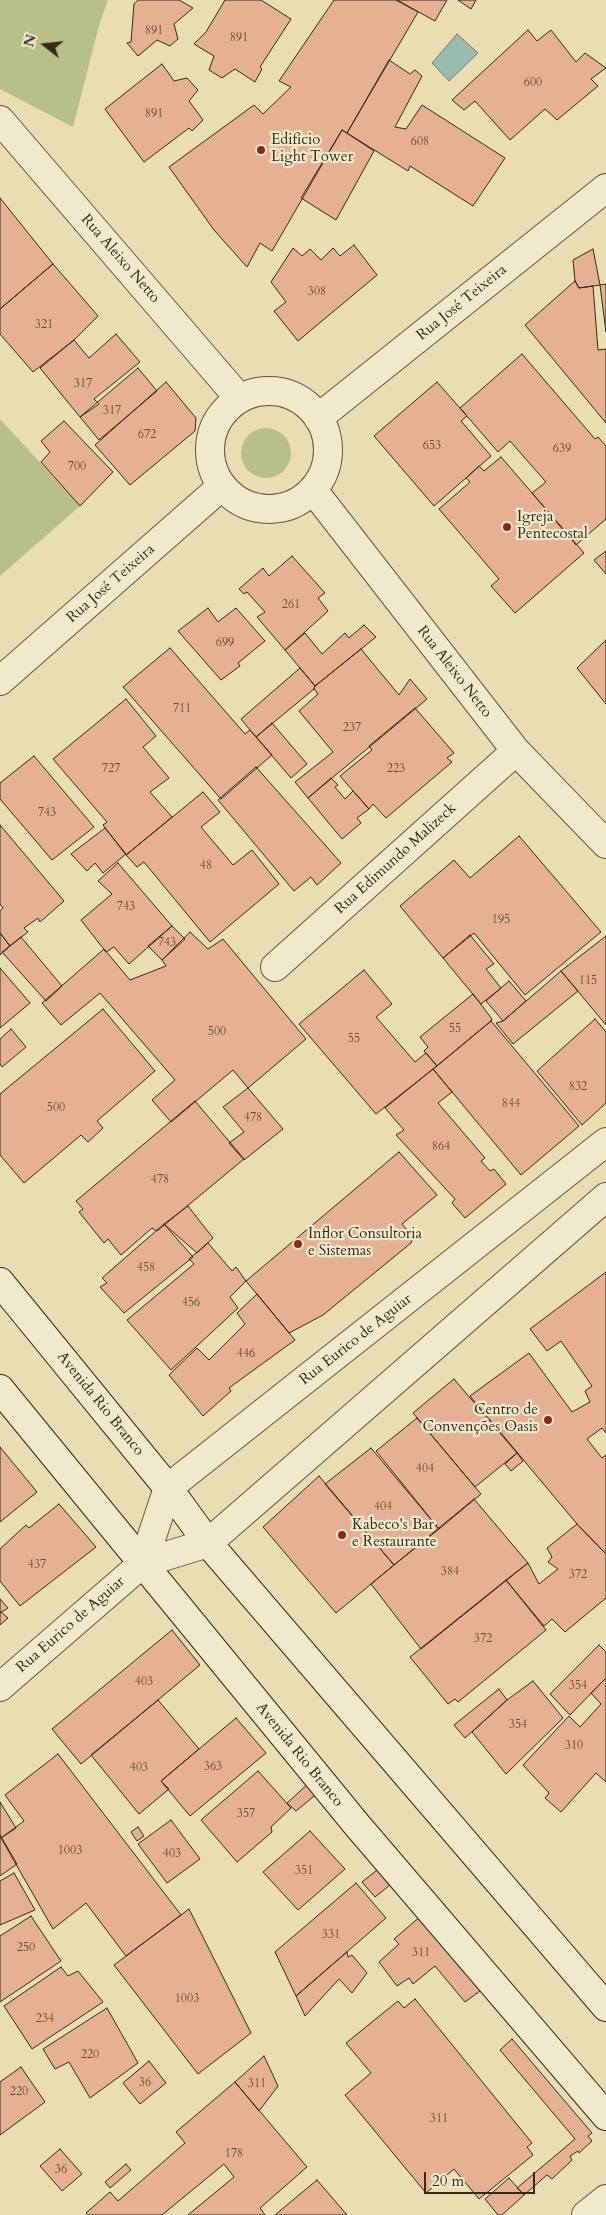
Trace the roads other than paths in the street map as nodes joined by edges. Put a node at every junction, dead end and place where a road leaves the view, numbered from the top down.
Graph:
1 (0, 120) edge
2 (606, 188) edge
3 (239, 398) junction
4 (318, 418) junction
5 (221, 488) junction
6 (313, 490) junction
7 (0, 681) edge
8 (516, 751) junction
9 (606, 844) edge
10 (275, 967) dead end
11 (606, 1142) edge
12 (606, 1197) edge
13 (0, 1282) edge
14 (0, 1389) edge
15 (168, 1488) junction
16 (208, 1543) junction
17 (143, 1563) junction
18 (0, 1687) edge
19 (606, 2007) edge
20 (606, 2116) edge
21 (606, 2199) edge
22 (586, 2215) edge

1 - 3 street, Rua Aleixo Netto
2 - 4 street, Rua José Teixeira
3 - 4 street
3 - 5 street
4 - 6 street
5 - 6 street
5 - 7 street, Rua José Teixeira
6 - 8 street, Rua Aleixo Netto
8 - 9 street, Rua Aleixo Netto
8 - 10 street, Rua Edimundo Malizeck
11 - 15 street, Rua Eurico de Aguiar
12 - 16 street, Rua Eurico de Aguiar
13 - 15 street, Avenida Rio Branco
14 - 17 street, Avenida Rio Branco
15 - 16 street, Avenida Rio Branco
15 - 17 street
16 - 17 street, Rua Eurico de Aguiar
16 - 19 street, Avenida Rio Branco
17 - 18 street, Rua Eurico de Aguiar
17 - 20 street, Avenida Rio Branco
21 - 22 street

